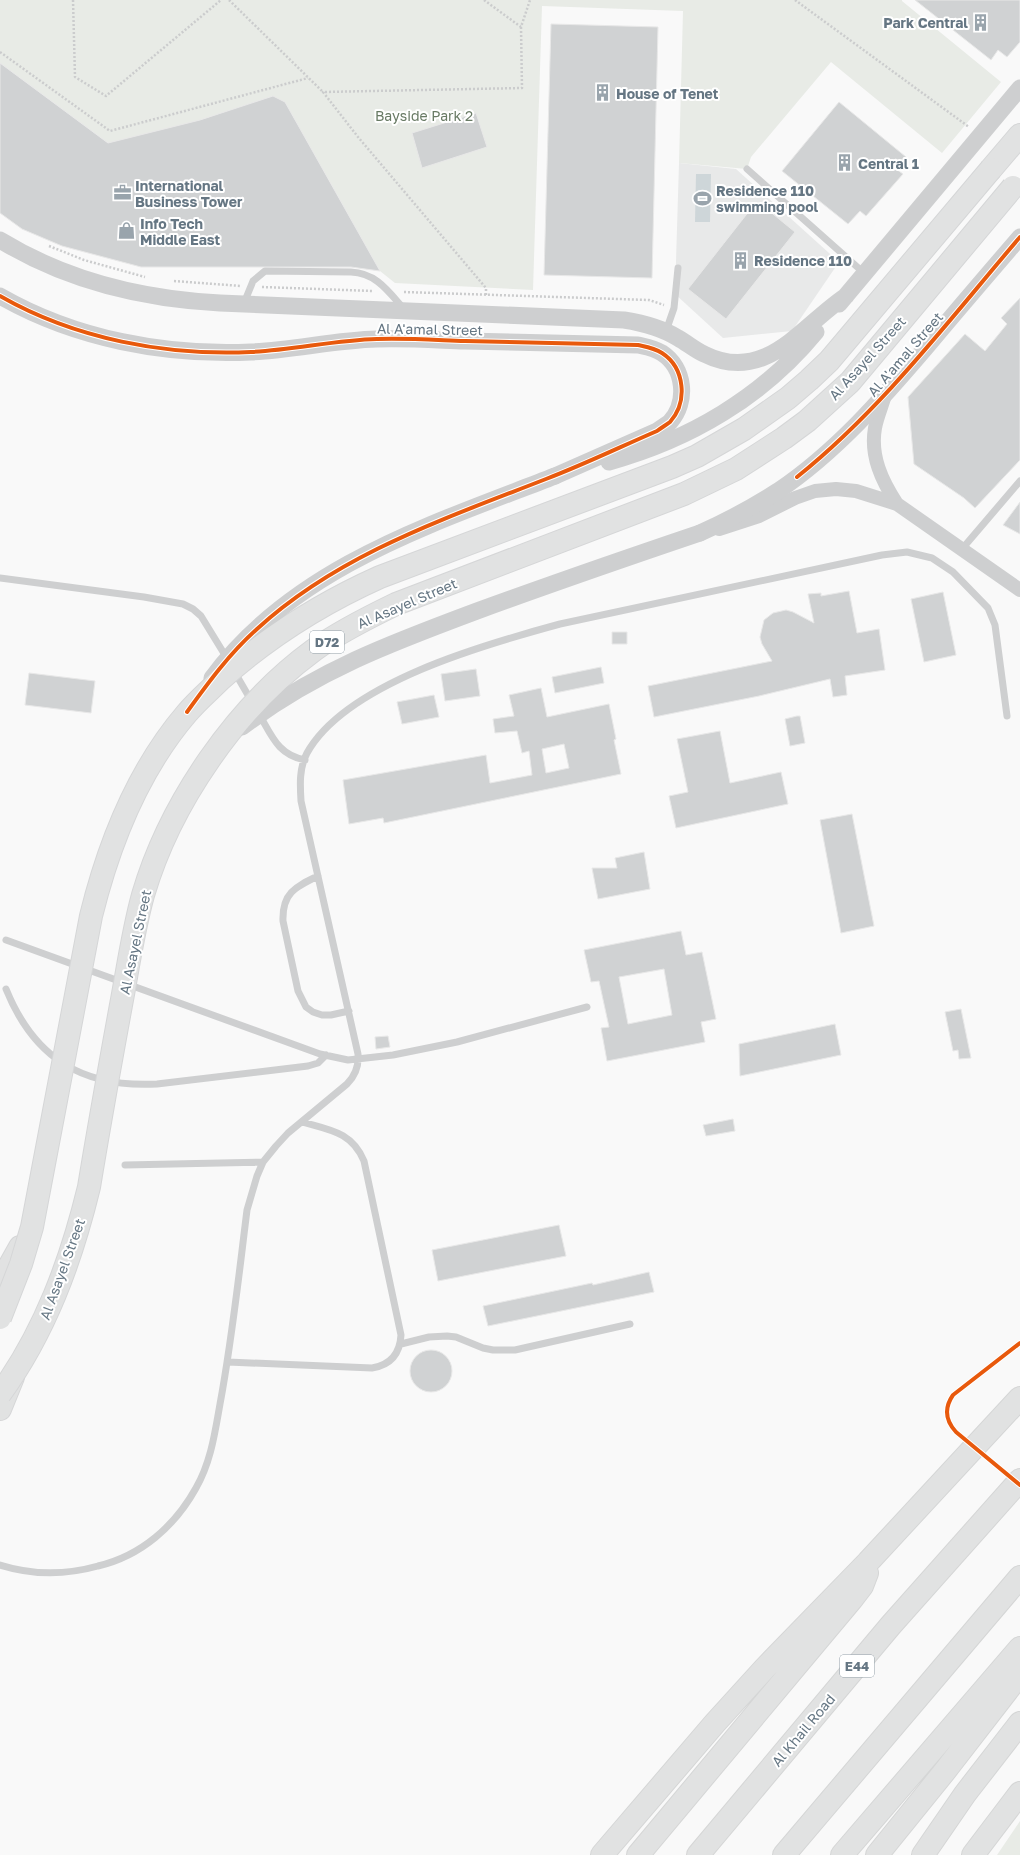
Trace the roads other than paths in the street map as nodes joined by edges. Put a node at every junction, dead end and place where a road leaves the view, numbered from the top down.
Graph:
1 (1020, 88) edge
2 (1020, 135) edge
3 (748, 169) dead end
4 (1020, 178) edge
5 (1020, 236) edge
6 (0, 240) edge
7 (678, 268) dead end
8 (864, 273) junction
9 (0, 296) edge
10 (846, 296) junction
11 (243, 304) junction
12 (405, 311) junction
13 (666, 331) junction
14 (885, 396) junction
15 (555, 476) junction
16 (1020, 481) edge
17 (897, 504) junction
18 (700, 533) junction
19 (962, 549) junction
20 (0, 578) edge
21 (1020, 590) edge
22 (187, 712) junction
23 (1007, 716) dead end
24 (226, 739) junction
25 (305, 760) junction
26 (318, 876) junction
27 (6, 940) dead end
28 (6, 989) dead end
29 (587, 1007) dead end
30 (349, 1011) junction
31 (326, 1055) junction
32 (359, 1060) junction
33 (302, 1122) junction
34 (263, 1162) junction
35 (125, 1165) dead end
36 (32, 1227) junction
37 (0, 1283) edge
38 (0, 1318) edge
39 (630, 1324) dead end
40 (401, 1344) junction
41 (228, 1362) junction
42 (14, 1375) junction
43 (0, 1394) edge
44 (1020, 1398) edge
45 (0, 1409) edge
46 (1020, 1480) edge
47 (868, 1562) junction
48 (0, 1564) edge
49 (1020, 1577) edge
50 (1020, 1648) edge
51 (1020, 1674) edge
52 (1020, 1724) edge
53 (1020, 1746) edge
54 (1020, 1793) edge
55 (964, 1794) junction
56 (602, 1855) edge
57 (638, 1855) edge
58 (698, 1855) edge
59 (784, 1855) edge
60 (842, 1855) edge
61 (877, 1855) edge
62 (923, 1855) edge
63 (973, 1855) edge

1 - 8 street, Al A'amal Street
2 - 22 main road, Al Asayel Street / D72, bridge
3 - 8 lane
4 - 24 main road, Al Asayel Street / D72, bridge
5 - 14 street, Al A'amal Street
6 - 11 street, Al A'amal Street
7 - 13 lane
8 - 10 street, Al A'amal Street
9 - 15 street, Al A'amal Street
10 - 13 street, Al A'amal Street
10 - 15 street, Al A'amal Street
11 - 12 street, Al A'amal Street
11 - 12 lane
12 - 13 street, Al A'amal Street
14 - 17 street
14 - 18 street, Al A'amal Street
15 - 22 street, bridge
16 - 19 lane
17 - 18 street
17 - 19 street
18 - 24 street, Al A'amal Street, bridge
19 - 21 street
20 - 25 lane
22 - 36 main road, Al Asayel Street / D72, bridge
23 - 25 lane
24 - 42 main road, Al Asayel Street / D72, bridge
25 - 26 lane
26 - 30 lane
26 - 30 lane
27 - 31 lane
28 - 31 lane
29 - 32 lane
30 - 32 lane
31 - 32 lane
32 - 33 lane
33 - 34 lane
33 - 40 lane
34 - 35 lane
34 - 41 lane
36 - 37 main road, bridge
36 - 38 main road, Al Asayel Street / D72, bridge
39 - 40 lane
40 - 41 lane
41 - 48 lane
42 - 43 main road, Al Asayel Street / D72, bridge
42 - 45 main road
44 - 47 main road
46 - 58 main road, Al Khail Road / E44
47 - 56 main road
47 - 57 main road
49 - 59 main road
50 - 60 main road
51 - 61 main road
52 - 55 main road
53 - 55 main road
54 - 63 main road
55 - 62 main road

